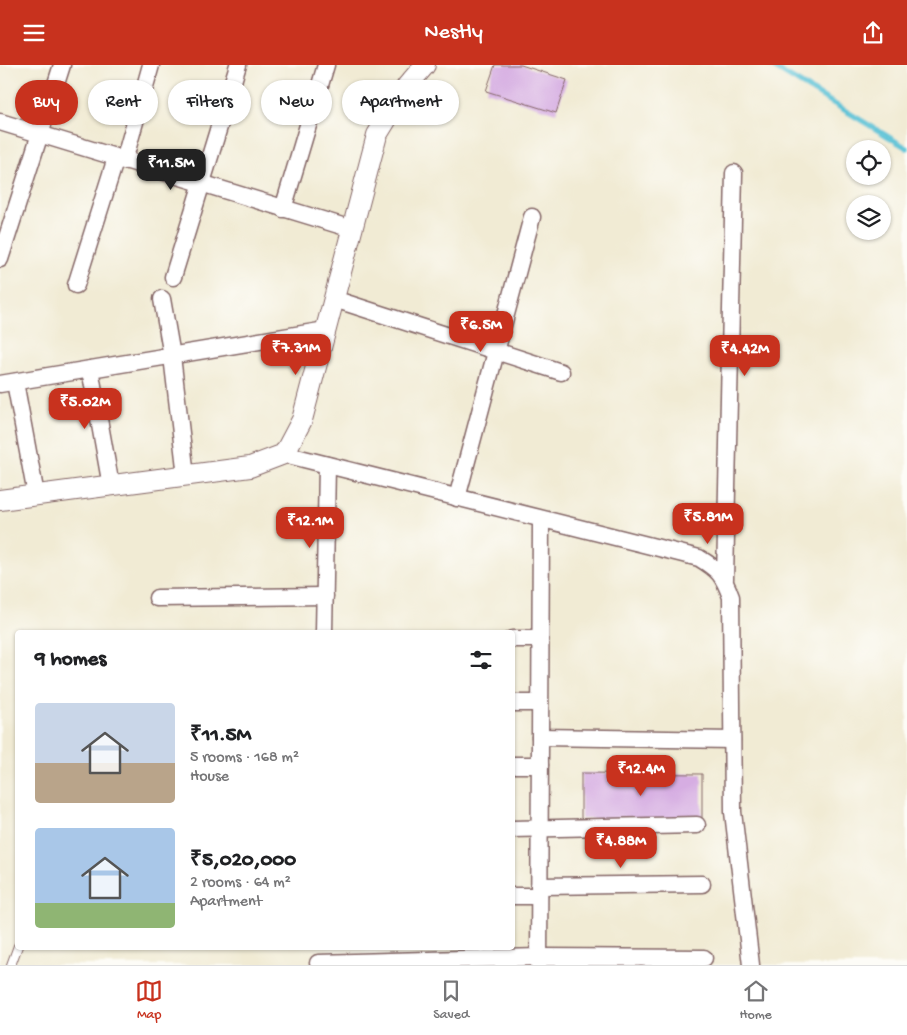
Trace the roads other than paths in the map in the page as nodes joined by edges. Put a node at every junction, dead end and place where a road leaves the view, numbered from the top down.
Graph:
1 (62, 65) edge
2 (151, 65) edge
3 (238, 65) edge
4 (326, 65) edge
5 (425, 65) edge
6 (0, 122) edge
7 (39, 135) junction
8 (120, 159) junction
9 (734, 173) dead end
10 (202, 184) junction
11 (283, 209) junction
12 (532, 217) dead end
13 (352, 229) junction
14 (0, 259) edge
15 (172, 277) dead end
16 (76, 285) dead end
17 (162, 299) dead end
18 (334, 299) junction
19 (326, 330) junction
20 (497, 352) junction
21 (172, 355) junction
22 (90, 369) junction
23 (561, 372) dead end
24 (8, 383) edge
25 (284, 455) junction
26 (327, 465) junction
27 (186, 476) junction
28 (111, 486) junction
29 (36, 495) junction
30 (457, 498) junction
31 (0, 500) edge
32 (541, 519) junction
33 (725, 579) junction
34 (325, 596) junction
35 (157, 598) dead end
36 (324, 630) edge
37 (515, 639) edge
38 (540, 639) junction
39 (515, 703) edge
40 (540, 703) junction
41 (540, 737) junction
42 (732, 741) junction
43 (515, 765) edge
44 (540, 765) junction
45 (697, 825) dead end
46 (515, 829) edge
47 (540, 829) junction
48 (702, 885) dead end
49 (539, 891) junction
50 (515, 895) edge
51 (17, 950) edge
52 (318, 958) edge
53 (704, 958) dead end
54 (539, 961) edge
55 (11, 965) edge
56 (751, 965) edge

1 - 7 street
2 - 8 street
3 - 10 street
4 - 11 street
5 - 13 street
6 - 7 street
7 - 8 street
7 - 14 street
8 - 10 street
8 - 16 street
9 - 33 street
10 - 11 street
10 - 15 street
11 - 13 street
12 - 20 street
13 - 18 street
17 - 21 street
18 - 19 street
18 - 20 street
19 - 21 street
19 - 25 street
20 - 23 street
20 - 30 street
21 - 22 street
21 - 27 street
22 - 24 street
22 - 28 street
24 - 29 street
25 - 26 street
25 - 27 street
26 - 30 street
26 - 34 street
27 - 28 street
28 - 29 street
29 - 31 street
30 - 32 street
32 - 33 street
32 - 38 street
33 - 42 street
34 - 35 street
34 - 36 street
37 - 38 street
38 - 40 street
39 - 40 street
40 - 41 street
41 - 42 street
41 - 44 street
42 - 56 street
43 - 44 street
44 - 47 street
45 - 47 street
46 - 47 street
47 - 49 street
48 - 49 street
49 - 50 street
49 - 54 street
51 - 55 lane
52 - 54 street
53 - 54 street

